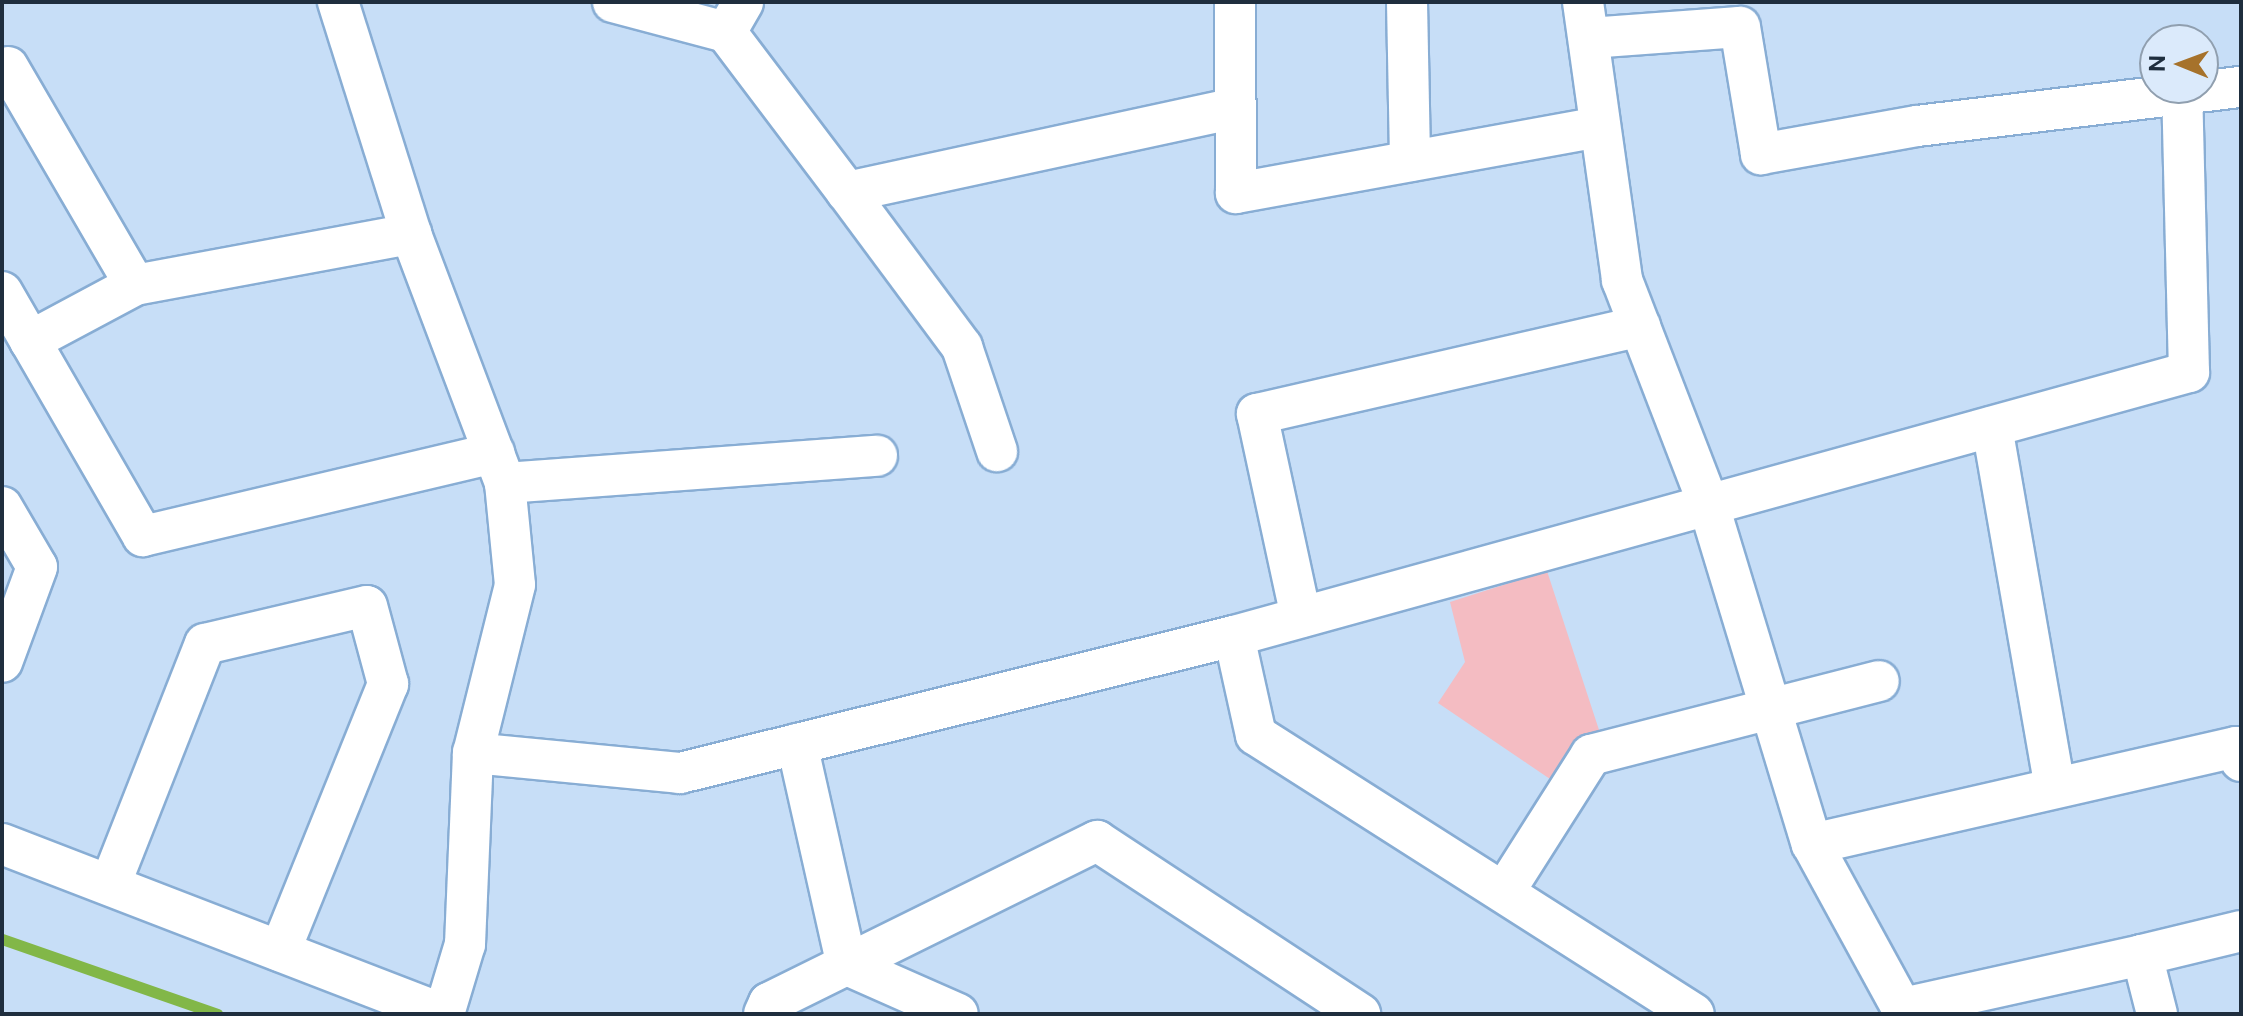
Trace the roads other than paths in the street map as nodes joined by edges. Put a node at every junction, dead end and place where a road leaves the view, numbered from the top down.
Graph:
1 (338, 2) edge
2 (613, 2) edge
3 (1235, 2) edge
4 (1407, 2) edge
5 (734, 17) edge
6 (1586, 20) edge
7 (8, 67) dead end
8 (2139, 99) edge
9 (2182, 104) edge
10 (1234, 108) junction
11 (1598, 127) junction
12 (1410, 161) junction
13 (847, 192) junction
14 (411, 234) junction
15 (135, 285) junction
16 (2, 292) edge
17 (1640, 326) junction
18 (30, 341) junction
19 (1992, 427) junction
20 (997, 451) dead end
21 (877, 456) dead end
22 (499, 468) junction
23 (1709, 506) junction
24 (2, 507) edge
25 (1301, 617) junction
26 (1234, 636) junction
27 (2, 662) edge
28 (1879, 681) dead end
29 (1768, 706) junction
30 (797, 744) junction
31 (473, 753) junction
32 (2241, 761) edge
33 (2055, 788) junction
34 (2, 844) edge
35 (1812, 844) junction
36 (110, 885) junction
37 (1506, 889) junction
38 (2241, 931) edge
39 (280, 951) junction
40 (2142, 955) junction
41 (847, 965) junction
42 (1904, 1011) edge
43 (443, 1014) edge
44 (764, 1014) edge
45 (958, 1014) edge
46 (1360, 1014) edge
47 (1694, 1014) edge
48 (2157, 1014) edge

1 - 14 street
2 - 5 street
3 - 10 street
4 - 12 street
5 - 13 street
6 - 8 street
6 - 11 street
7 - 15 street
9 - 19 street
10 - 12 street
10 - 13 street
11 - 12 street
11 - 17 street
13 - 20 street
14 - 15 street
14 - 22 street
15 - 18 street
16 - 18 street
17 - 23 street
17 - 25 street
18 - 22 street
19 - 23 street
19 - 33 street
21 - 22 street
22 - 31 street
23 - 25 street
23 - 29 street
24 - 27 street
25 - 26 street
26 - 30 street
26 - 37 street
28 - 29 street
29 - 35 street
29 - 37 street
30 - 31 street
30 - 41 street
31 - 43 street
32 - 33 street
33 - 35 street
34 - 36 street
35 - 42 street
36 - 39 street
36 - 39 street
37 - 47 street
38 - 40 street
39 - 43 street
40 - 42 street
40 - 48 street
41 - 44 street
41 - 45 street
41 - 46 street

